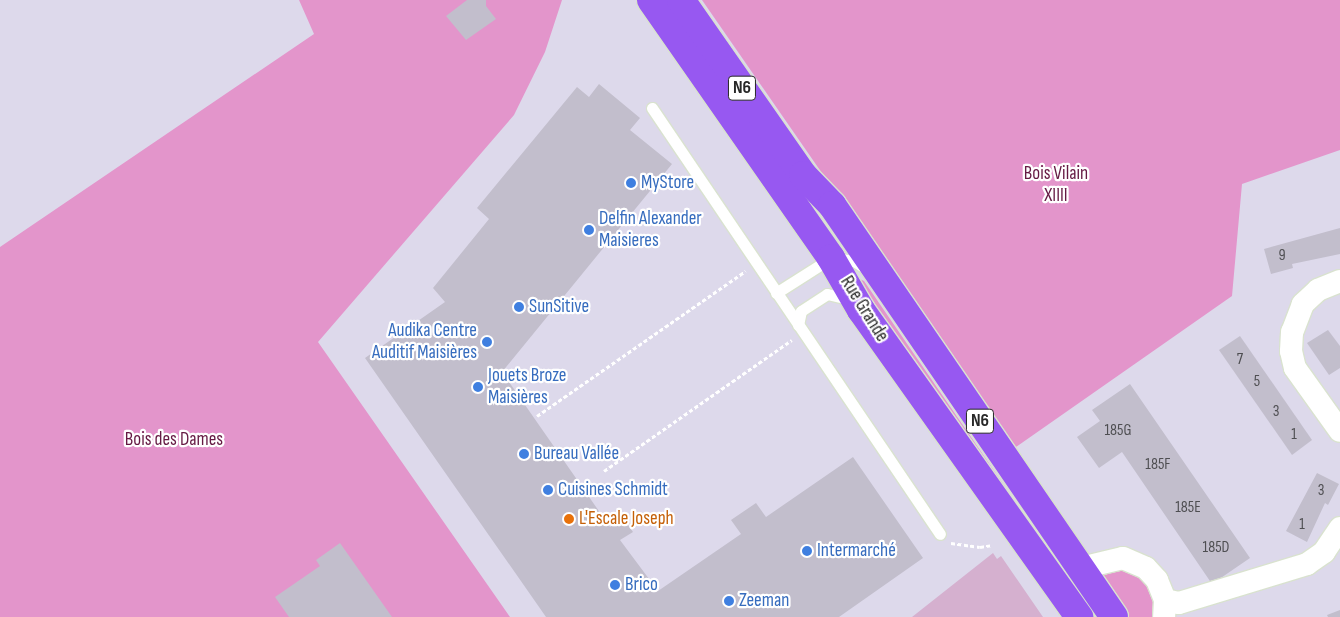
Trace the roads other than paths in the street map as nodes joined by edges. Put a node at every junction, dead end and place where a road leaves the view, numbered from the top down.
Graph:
1 (651, 0) edge
2 (681, 0) edge
3 (652, 108) dead end
4 (831, 258) junction
5 (880, 275) junction
6 (1340, 281) edge
7 (776, 293) junction
8 (861, 310) junction
9 (801, 329) junction
10 (1340, 431) edge
11 (1340, 528) edge
12 (940, 534) road end
13 (1081, 568) junction
14 (1164, 608) edge
15 (1079, 617) edge
16 (1114, 617) edge

1 - 4 main road, Rue Grande / N6
2 - 5 main road, Rue Grande / N6
3 - 7 lane
4 - 5 lane
4 - 7 lane
4 - 8 main road, Rue Grande / N6
5 - 13 main road, Rue Grande / N6
6 - 10 street
7 - 9 lane
8 - 9 lane
8 - 15 main road, Rue Grande / N6
9 - 12 lane
11 - 14 street
13 - 14 street
13 - 16 main road, Rue Grande / N6

